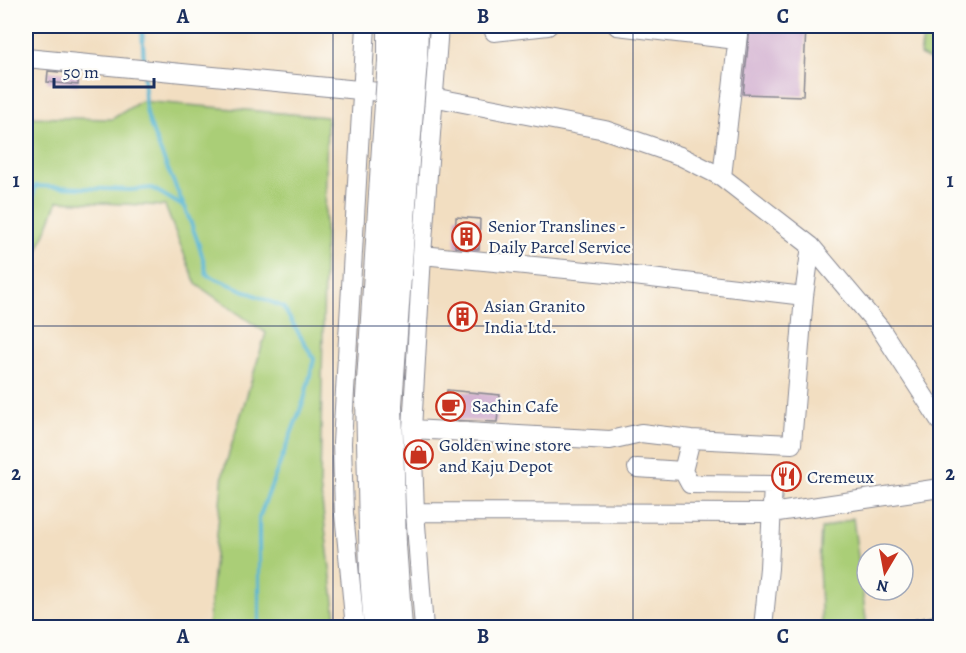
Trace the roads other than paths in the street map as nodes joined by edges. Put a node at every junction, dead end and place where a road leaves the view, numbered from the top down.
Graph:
1 (366, 26) edge
2 (391, 26) edge
3 (414, 26) edge
4 (439, 26) edge
5 (548, 26) edge
6 (616, 26) edge
7 (494, 32) dead end
8 (738, 33) edge
9 (26, 58) edge
10 (403, 61) junction
11 (362, 89) junction
12 (432, 97) junction
13 (396, 147) junction
14 (722, 177) junction
15 (812, 246) junction
16 (422, 255) junction
17 (804, 296) junction
18 (939, 415) edge
19 (412, 429) junction
20 (691, 439) junction
21 (637, 468) dead end
22 (682, 471) junction
23 (940, 488) edge
24 (415, 512) junction
25 (771, 513) junction
26 (940, 624) edge
27 (355, 627) edge
28 (377, 627) edge
29 (399, 627) edge
30 (424, 627) edge
31 (763, 627) edge
32 (917, 627) edge

1 - 11 street
2 - 10 highway
3 - 10 highway
4 - 12 street
5 - 7 street
6 - 8 street
8 - 14 street
9 - 11 street
10 - 13 highway, bridge
11 - 12 street
11 - 27 street
12 - 14 street
12 - 16 street
13 - 28 highway
13 - 29 highway
14 - 15 street
15 - 17 street
15 - 18 street
16 - 17 street
16 - 19 street
17 - 20 street
19 - 20 street
19 - 24 street
20 - 22 street
21 - 22 street
22 - 25 street
23 - 25 street
24 - 25 street
24 - 30 street
25 - 31 street
26 - 32 street

